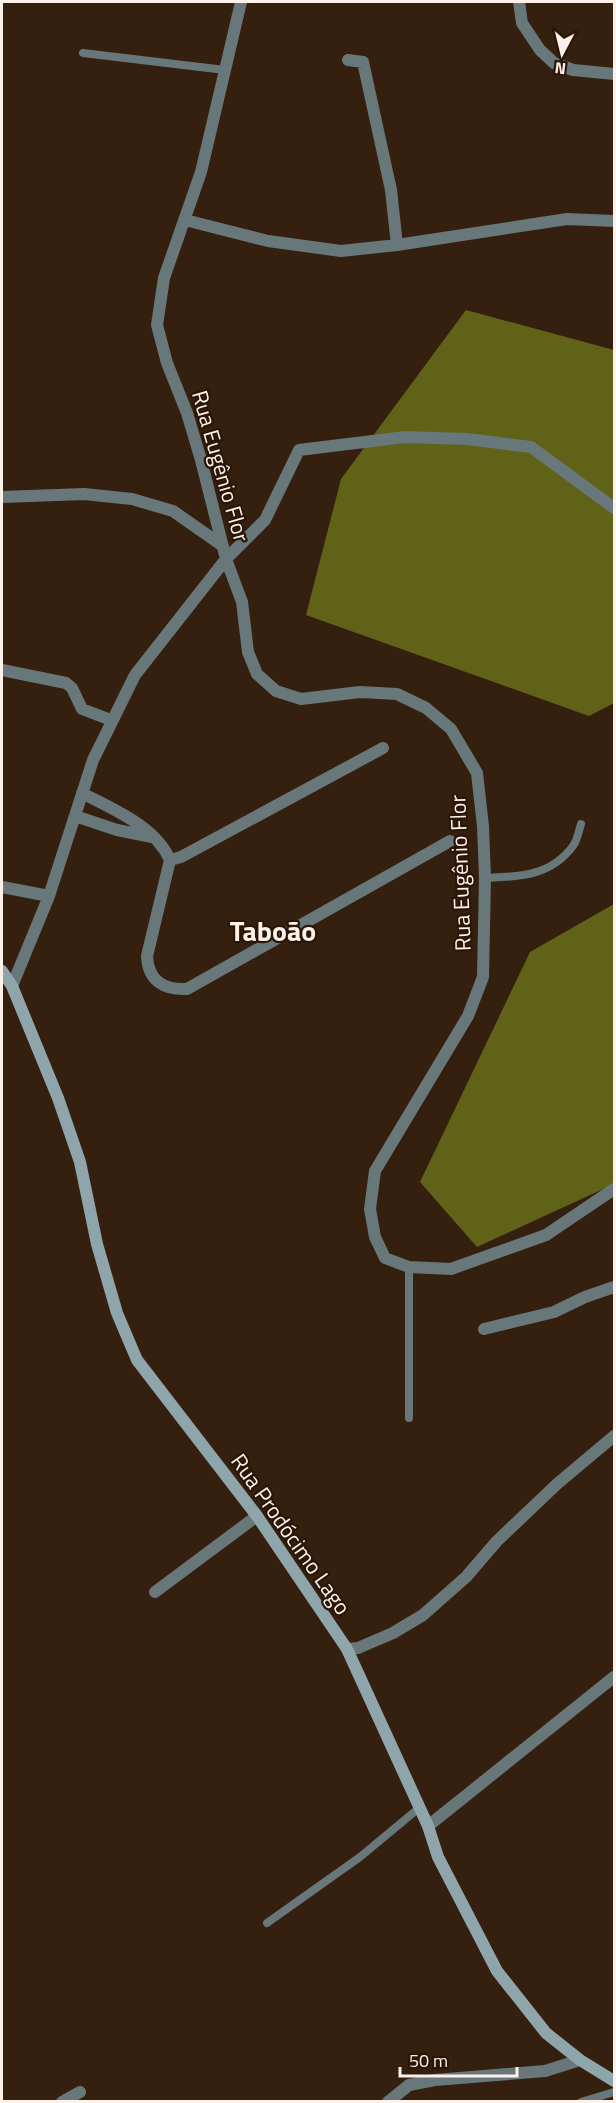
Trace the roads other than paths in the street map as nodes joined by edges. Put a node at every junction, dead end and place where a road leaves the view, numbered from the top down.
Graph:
1 (241, 2) edge
2 (519, 2) edge
3 (83, 53) dead end
4 (348, 60) dead end
5 (225, 70) junction
6 (615, 74) edge
7 (185, 220) junction
8 (615, 220) edge
9 (397, 245) junction
10 (2, 497) edge
11 (615, 508) edge
12 (223, 546) junction
13 (226, 559) junction
14 (2, 670) edge
15 (111, 720) junction
16 (383, 748) dead end
17 (82, 793) junction
18 (122, 814) junction
19 (75, 816) junction
20 (582, 824) dead end
21 (117, 830) junction
22 (152, 837) junction
23 (450, 841) dead end
24 (170, 860) junction
25 (485, 878) junction
26 (2, 887) edge
27 (49, 896) junction
28 (2, 971) edge
29 (12, 986) junction
30 (615, 1190) edge
31 (409, 1267) junction
32 (615, 1287) edge
33 (484, 1329) dead end
34 (409, 1418) dead end
35 (615, 1436) edge
36 (257, 1516) junction
37 (155, 1592) dead end
38 (346, 1649) junction
39 (615, 1677) edge
40 (419, 1808) junction
41 (428, 1826) junction
42 (267, 1923) dead end
43 (580, 2060) junction
44 (615, 2081) edge
45 (80, 2092) dead end
46 (615, 2092) edge
47 (62, 2102) edge
48 (388, 2102) edge
49 (581, 2102) edge

1 - 5 street, Rua Eugênio Flor
2 - 6 street
3 - 5 lane
4 - 9 street
5 - 7 street, Rua Eugênio Flor
7 - 9 street
7 - 12 street, Rua Eugênio Flor
8 - 9 street
10 - 12 street
11 - 13 street
12 - 13 street, Rua Eugênio Flor
13 - 15 street
13 - 25 street, Rua Eugênio Flor
14 - 15 street
15 - 17 street
16 - 24 street
17 - 18 street
17 - 19 street
18 - 21 street
18 - 22 street
19 - 21 street
19 - 27 street
20 - 25 lane
21 - 22 street
22 - 24 street
23 - 24 street
25 - 31 street, Rua Eugênio Flor
26 - 27 street
27 - 29 street
28 - 29 main road, Rua Prodócimo Lago
29 - 36 main road, Rua Prodócimo Lago
30 - 31 street, Rua Eugênio Flor
31 - 34 lane
32 - 33 street
35 - 38 street
36 - 37 street
36 - 38 main road, Rua Prodócimo Lago
38 - 40 main road, Rua Prodócimo Lago
39 - 41 street
40 - 41 main road, Rua Prodócimo Lago
40 - 42 lane
41 - 43 main road, Rua Prodócimo Lago
43 - 44 main road, Rua Prodócimo Lago
43 - 48 street
45 - 47 street
46 - 49 lane

